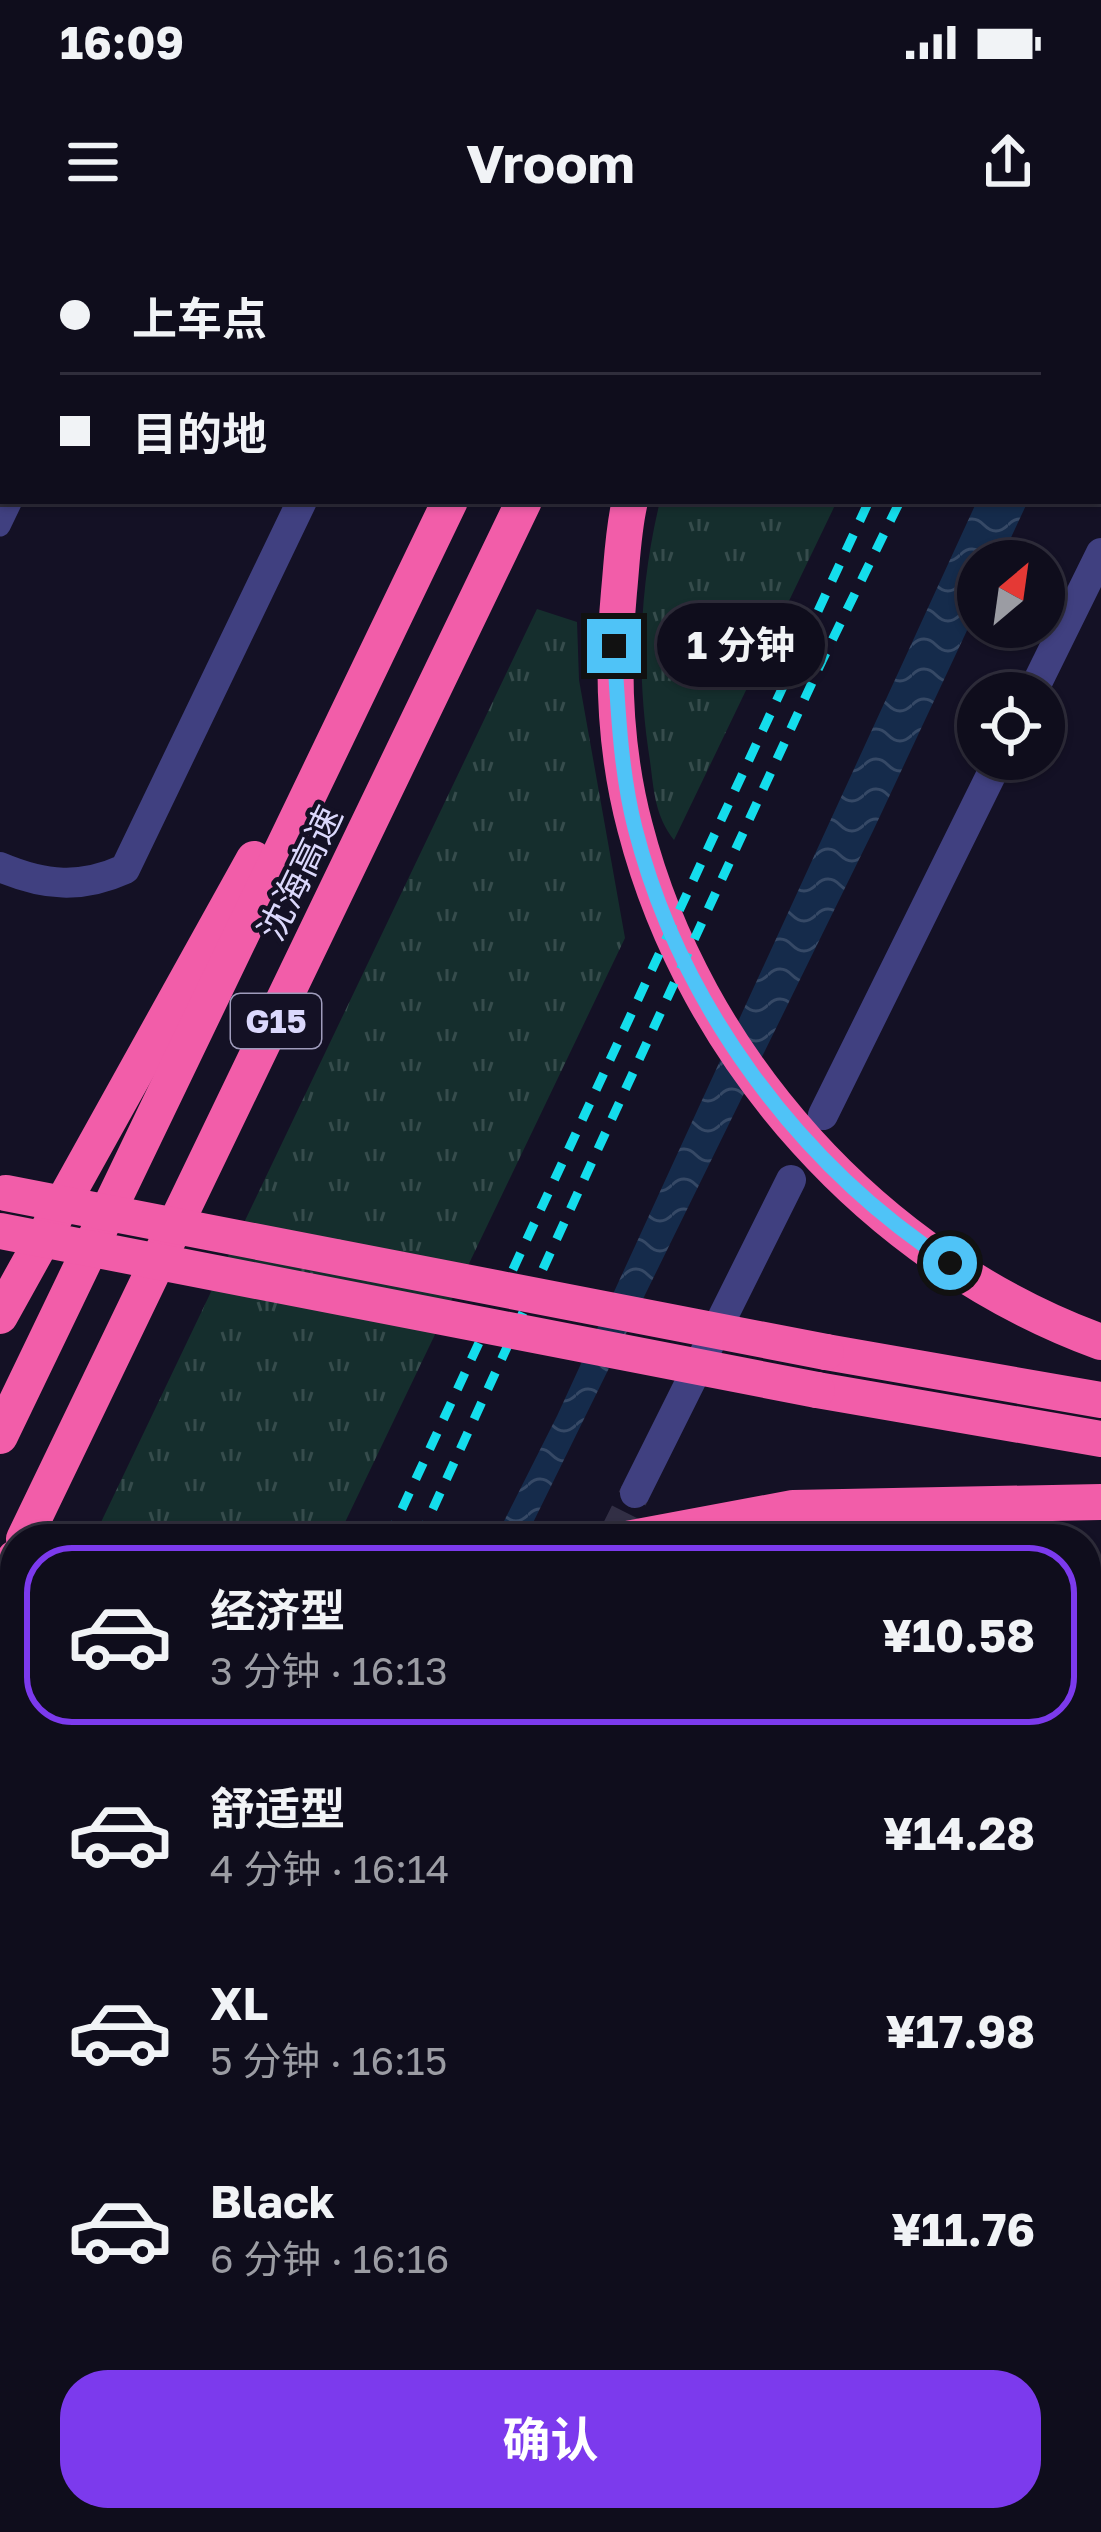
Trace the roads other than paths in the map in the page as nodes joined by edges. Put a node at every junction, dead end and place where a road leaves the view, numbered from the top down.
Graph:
1 (301, 504) edge
2 (448, 504) edge
3 (523, 504) edge
4 (630, 504) edge
5 (425, 552) junction
6 (1101, 554) edge
7 (1042, 672) edge
8 (989, 780) edge
9 (0, 867) edge
10 (823, 1115) dead end
11 (790, 1180) dead end
12 (3, 1192) edge
13 (0, 1231) edge
14 (0, 1316) edge
15 (1101, 1342) edge
16 (1101, 1400) edge
17 (0, 1436) edge
18 (1101, 1439) edge
19 (635, 1493) tunnel mouth
20 (1101, 1502) edge
21 (31, 1524) edge
22 (707, 1524) edge

1 - 9 street
2 - 5 highway, 沈海高速 / G15
3 - 21 highway, 沈海高速 / G15
4 - 15 highway
5 - 14 highway
5 - 17 highway, 沈海高速 / G15
6 - 7 street
8 - 10 street
11 - 19 street
12 - 16 highway, bridge
13 - 18 highway, bridge
20 - 22 highway

